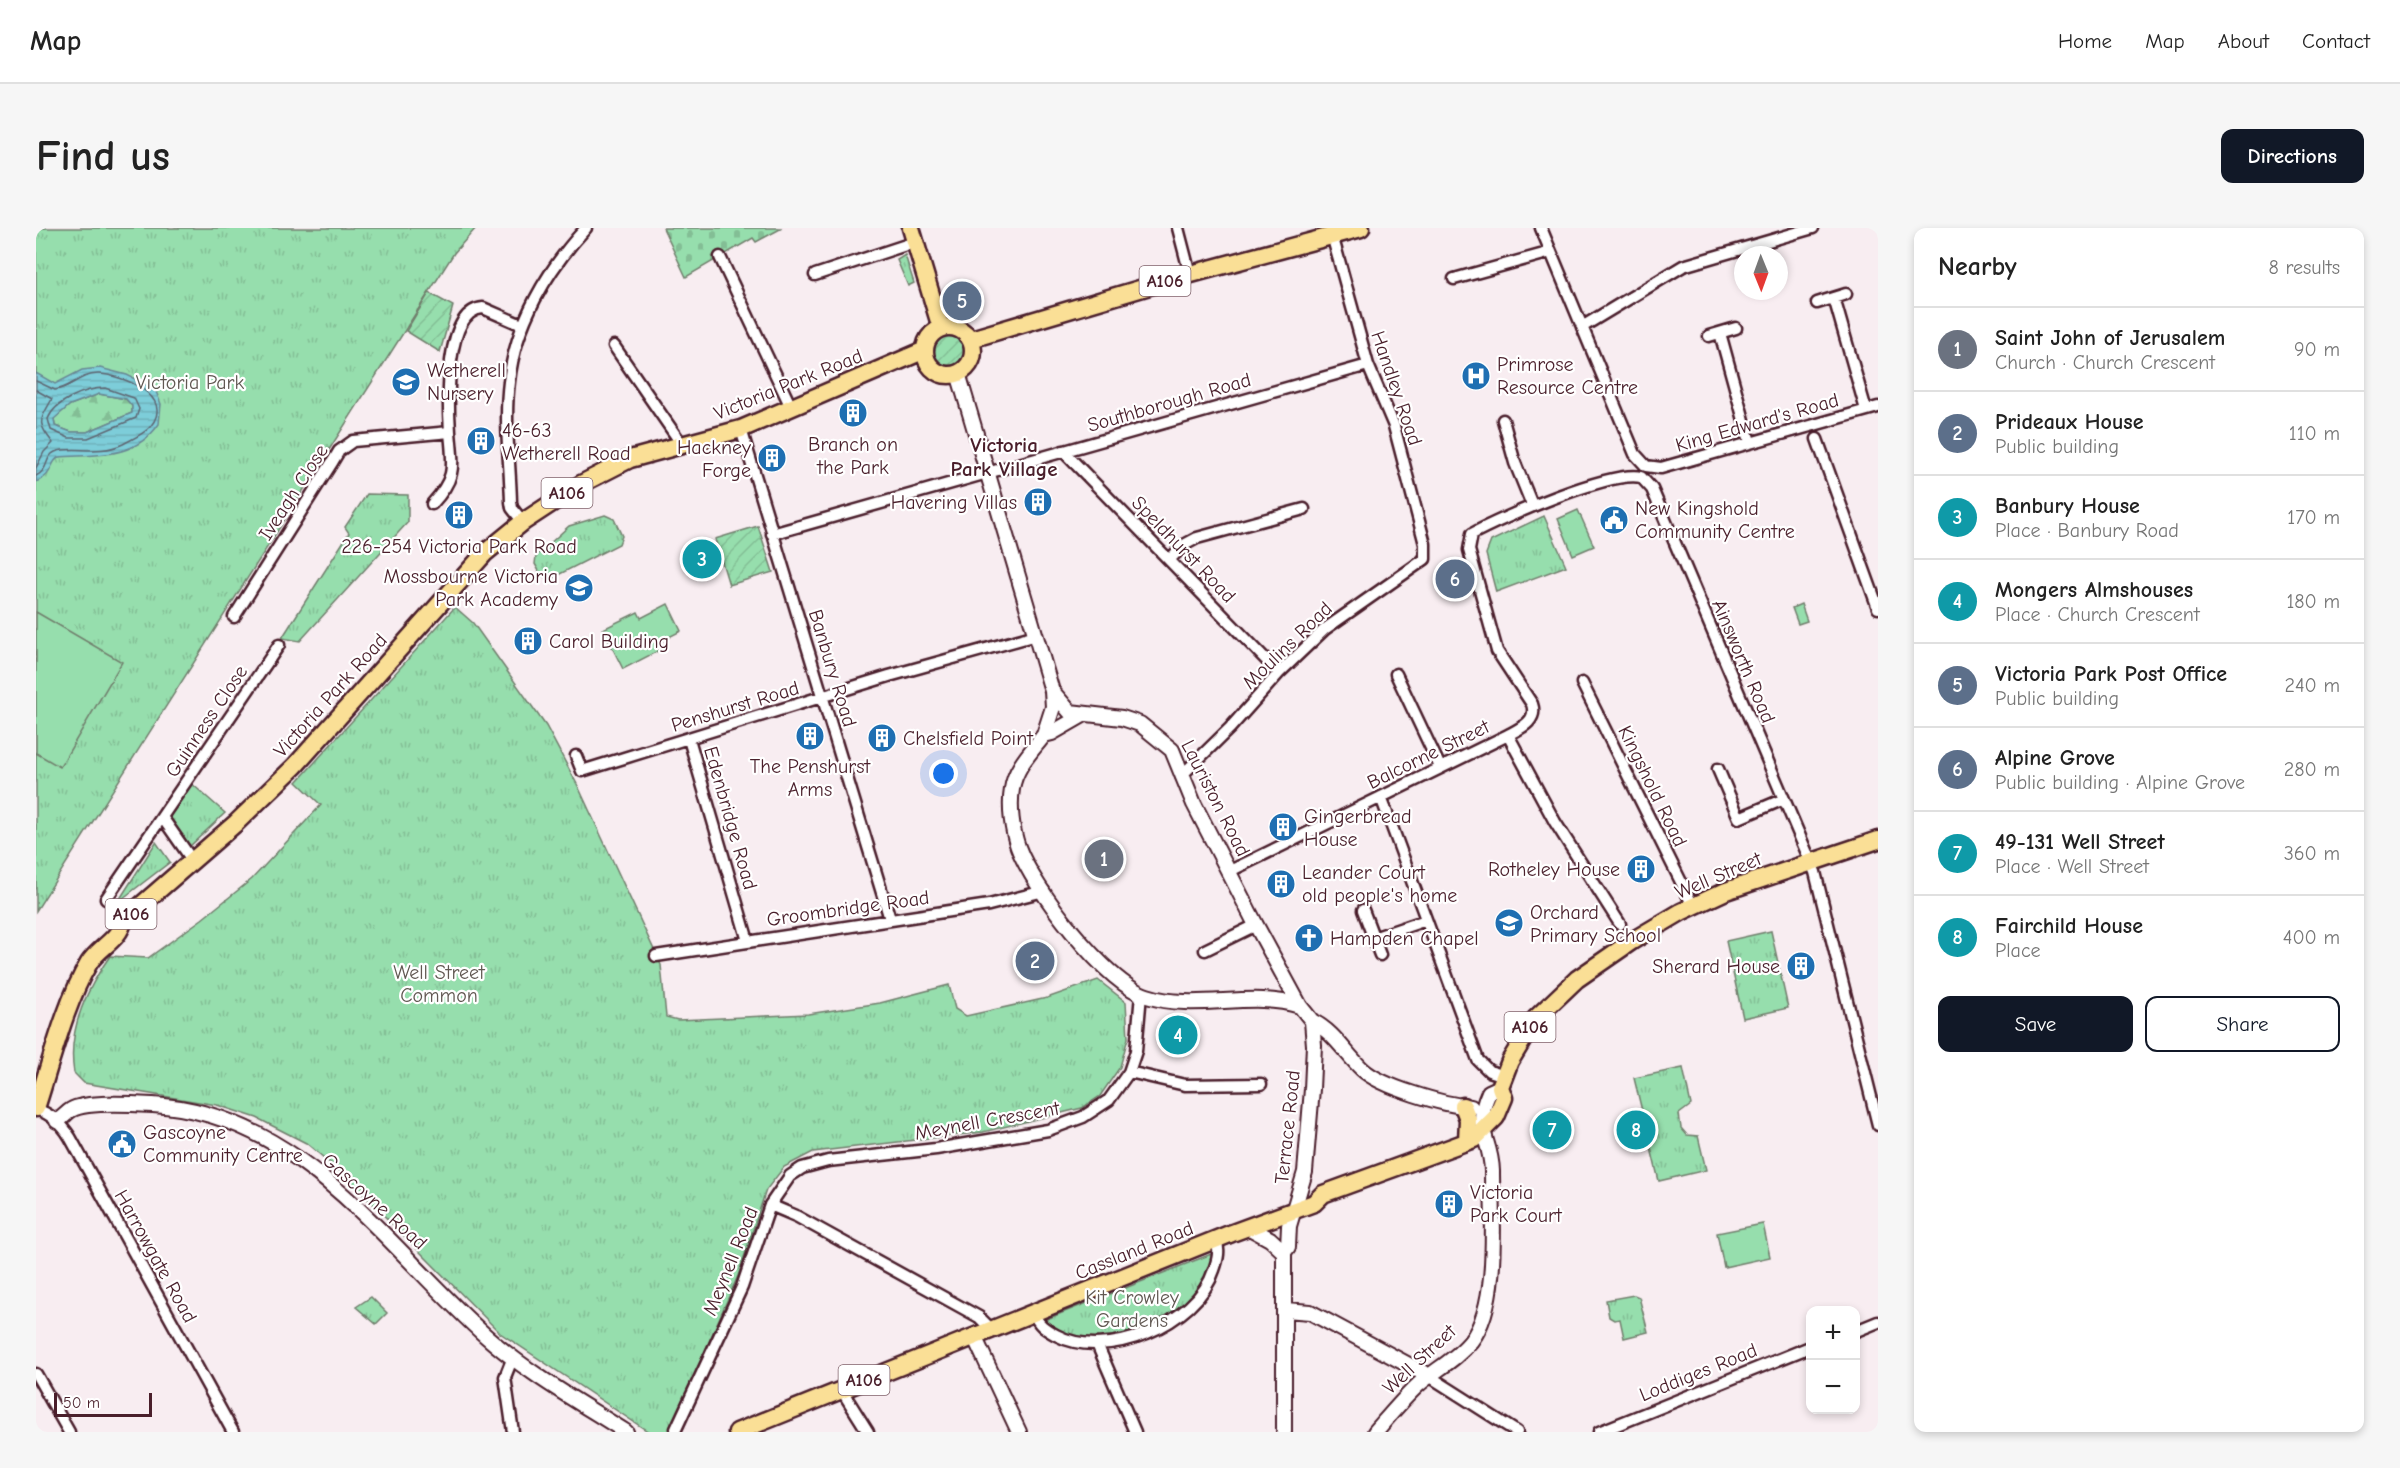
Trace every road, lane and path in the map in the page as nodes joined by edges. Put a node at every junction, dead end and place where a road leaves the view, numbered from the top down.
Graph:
1 (586, 228) edge
2 (1178, 228) edge
3 (1361, 228) edge
4 (1541, 228) edge
5 (1813, 228) edge
6 (913, 235) edge
7 (1332, 235) junction
8 (1551, 252) junction
9 (720, 257) dead end
10 (1190, 274) junction
11 (815, 275) dead end
12 (1454, 279) dead end
13 (1846, 294) dead end
14 (1834, 298) junction
15 (1817, 303) dead end
16 (522, 325) junction
17 (1582, 327) junction
18 (941, 328) junction
19 (1736, 328) dead end
20 (971, 339) junction
21 (614, 346) dead end
22 (925, 350) junction
23 (1368, 365) junction
24 (958, 373) junction
25 (791, 407) junction
26 (1878, 407) edge
27 (1866, 410) junction
28 (1503, 420) dead end
29 (741, 429) junction
30 (450, 432) junction
31 (1817, 439) dead end
32 (1750, 442) junction
33 (683, 446) junction
34 (1063, 451) junction
35 (1644, 471) junction
36 (987, 474) junction
37 (432, 504) dead end
38 (1532, 505) junction
39 (1304, 509) dead end
40 (523, 522) junction
41 (772, 534) junction
42 (1426, 553) joint
43 (1170, 559) junction
44 (1878, 608) edge
45 (234, 617) dead end
46 (1036, 635) junction
47 (279, 645) dead end
48 (1279, 673) junction
49 (1396, 674) dead end
50 (1582, 682) dead end
51 (1052, 691) junction
52 (825, 697) junction
53 (1085, 714) junction
54 (1044, 735) junction
55 (1508, 735) junction
56 (689, 739) junction
57 (576, 756) dead end
58 (1440, 766) junction
59 (1718, 769) dead end
60 (1181, 776) junction
61 (1381, 797) junction
62 (1784, 799) junction
63 (162, 817) junction
64 (1878, 840) edge
65 (192, 861) junction
66 (1811, 862) junction
67 (1230, 871) junction
68 (1044, 891) junction
69 (106, 899) dead end
70 (1693, 906) junction
71 (1363, 910) dead end
72 (890, 919) junction
73 (1426, 920) junction
74 (1620, 924) dead end
75 (1256, 925) junction
76 (1373, 938) junction
77 (748, 941) junction
78 (1205, 950) dead end
79 (1380, 955) dead end
80 (656, 956) dead end
81 (1287, 981) junction
82 (1141, 994) junction
83 (1277, 1001) junction
84 (1300, 1006) junction
85 (1312, 1021) junction
86 (1128, 1071) junction
87 (1503, 1081) junction
88 (1261, 1084) dead end
89 (1483, 1105) junction
90 (1463, 1106) junction
91 (36, 1108) edge
92 (57, 1121) junction
93 (1878, 1125) edge
94 (1482, 1133) junction
95 (1467, 1141) junction
96 (1305, 1178) junction
97 (1323, 1194) junction
98 (770, 1205) junction
99 (1294, 1209) junction
100 (1248, 1227) junction
101 (1216, 1239) junction
102 (1284, 1252) junction
103 (1286, 1310) junction
104 (1034, 1313) junction
105 (1878, 1322) edge
106 (992, 1329) junction
107 (1860, 1329) edge
108 (974, 1336) junction
109 (1097, 1344) junction
110 (1806, 1349) edge
111 (513, 1357) junction
112 (36, 1374) edge
113 (1429, 1376) junction
114 (840, 1389) junction
115 (676, 1429) dead end
116 (69, 1432) edge
117 (233, 1432) edge
118 (513, 1432) edge
119 (626, 1432) edge
120 (737, 1432) edge
121 (868, 1432) edge
122 (1018, 1432) edge
123 (1135, 1432) edge
124 (1284, 1432) edge
125 (1375, 1432) edge
126 (1515, 1432) edge
127 (1599, 1432) edge

1 - 16 street
2 - 10 street
3 - 7 main road, A106
4 - 8 street, Ainsworth Road
5 - 17 street
6 - 11 street
6 - 18 main road
7 - 10 main road, A106
7 - 23 street, Handley Road
8 - 12 street
8 - 17 street, Ainsworth Road
9 - 25 street
10 - 20 main road, A106
13 - 14 street
14 - 15 street
14 - 27 street
16 - 30 street
16 - 40 street
17 - 35 street, Ainsworth Road
18 - 20 main road
18 - 22 main road
19 - 32 street
20 - 24 main road
21 - 33 street
22 - 24 main road
22 - 25 main road, Victoria Park Road / A106
23 - 34 street, Southborough Road
23 - 42 street, Handley Road
24 - 36 street, Lauriston Road
25 - 29 main road, Victoria Park Road / A106
26 - 27 street, King Edward's Road
27 - 32 street, King Edward's Road
28 - 38 street
29 - 33 main road, Victoria Park Road / A106
29 - 41 street, Banbury Road
30 - 37 street
30 - 45 street, Iveagh Close
31 - 44 street
32 - 35 street, King Edward's Road
33 - 40 main road, Victoria Park Road / A106
34 - 36 street, Southborough Road
34 - 43 street, Speldhurst Road
35 - 38 street, King Edward's Road
35 - 62 street, Ainsworth Road
36 - 41 street, Southborough Road
36 - 46 street, Lauriston Road
38 - 55 street, King Edward's Road
39 - 43 street
40 - 65 main road, Victoria Park Road / A106
41 - 52 street, Banbury Road
42 - 48 street, Moulins Road
43 - 48 street, Speldhurst Road
46 - 51 street, Lauriston Road
46 - 52 street, Penshurst Road
47 - 63 street, Guinness Close
48 - 60 street, Moulins Road
49 - 58 street
50 - 70 street, Kingshold Road
51 - 53 street, Lauriston Road
51 - 54 street, Lauriston Road
52 - 56 street, Penshurst Road
52 - 72 street, Banbury Road
53 - 54 street
53 - 60 street, Lauriston Road
54 - 68 street
55 - 58 street, Balcorne Street
55 - 74 street, Balcorne Street
56 - 57 street, Penshurst Road
56 - 77 street, Edenbridge Road
58 - 61 street, Balcorne Street
59 - 62 street
60 - 67 street, Lauriston Road
61 - 67 street, Balcorne Street
61 - 73 street
62 - 66 street, Ainsworth Road
63 - 65 street
63 - 69 street, Guinness Close
64 - 66 main road, Well Street / A106
65 - 91 main road, Victoria Park Road / A106
66 - 70 main road, Well Street / A106
66 - 93 street, Ainsworth Road
67 - 75 street, Lauriston Road
68 - 72 street, Groombridge Road
68 - 82 street
70 - 87 main road, Well Street / A106
71 - 76 street
72 - 77 street, Groombridge Road
73 - 76 street
73 - 87 street
75 - 78 street
75 - 81 street, Lauriston Road
76 - 79 street
77 - 80 street, Groombridge Road
81 - 83 street
81 - 84 street, Lauriston Road
82 - 83 street
82 - 86 street, Meynell Crescent
83 - 84 street
84 - 85 street
85 - 90 street
85 - 96 street, Terrace Road
86 - 88 street
86 - 98 street, Meynell Crescent
87 - 89 street, Well Street
87 - 94 main road, Well Street / A106
89 - 90 street
89 - 94 street, Well Street
90 - 95 main road
91 - 92 street, Harrowgate Road
92 - 111 street, Gascoyne Road
92 - 117 street, Harrowgate Road
94 - 95 main road, Cassland Road / A106
94 - 113 street, Well Street
95 - 97 main road, Cassland Road / A106
96 - 97 street
96 - 99 street, Terrace Road
97 - 99 main road, Cassland Road / A106
98 - 106 street, Meynell Road
98 - 115 street, Meynell Road
99 - 100 main road, Cassland Road / A106
99 - 102 street, Terrace Road
100 - 101 main road, Cassland Road / A106
100 - 102 street
101 - 104 main road, Cassland Road / A106
101 - 109 street, Cassland Road
102 - 103 street, Terrace Road
103 - 113 street
103 - 124 street, Terrace Road
104 - 106 main road, Cassland Road / A106
104 - 109 street, Cassland Road
105 - 107 street
106 - 108 main road, Cassland Road / A106
108 - 114 main road, Cassland Road / A106
108 - 122 street
109 - 123 street
110 - 127 street, Loddiges Road
111 - 118 street
111 - 119 street, Gascoyne Road
112 - 116 street
113 - 125 street, Well Street
113 - 126 street
114 - 120 main road, Cassland Road / A106
114 - 121 street

